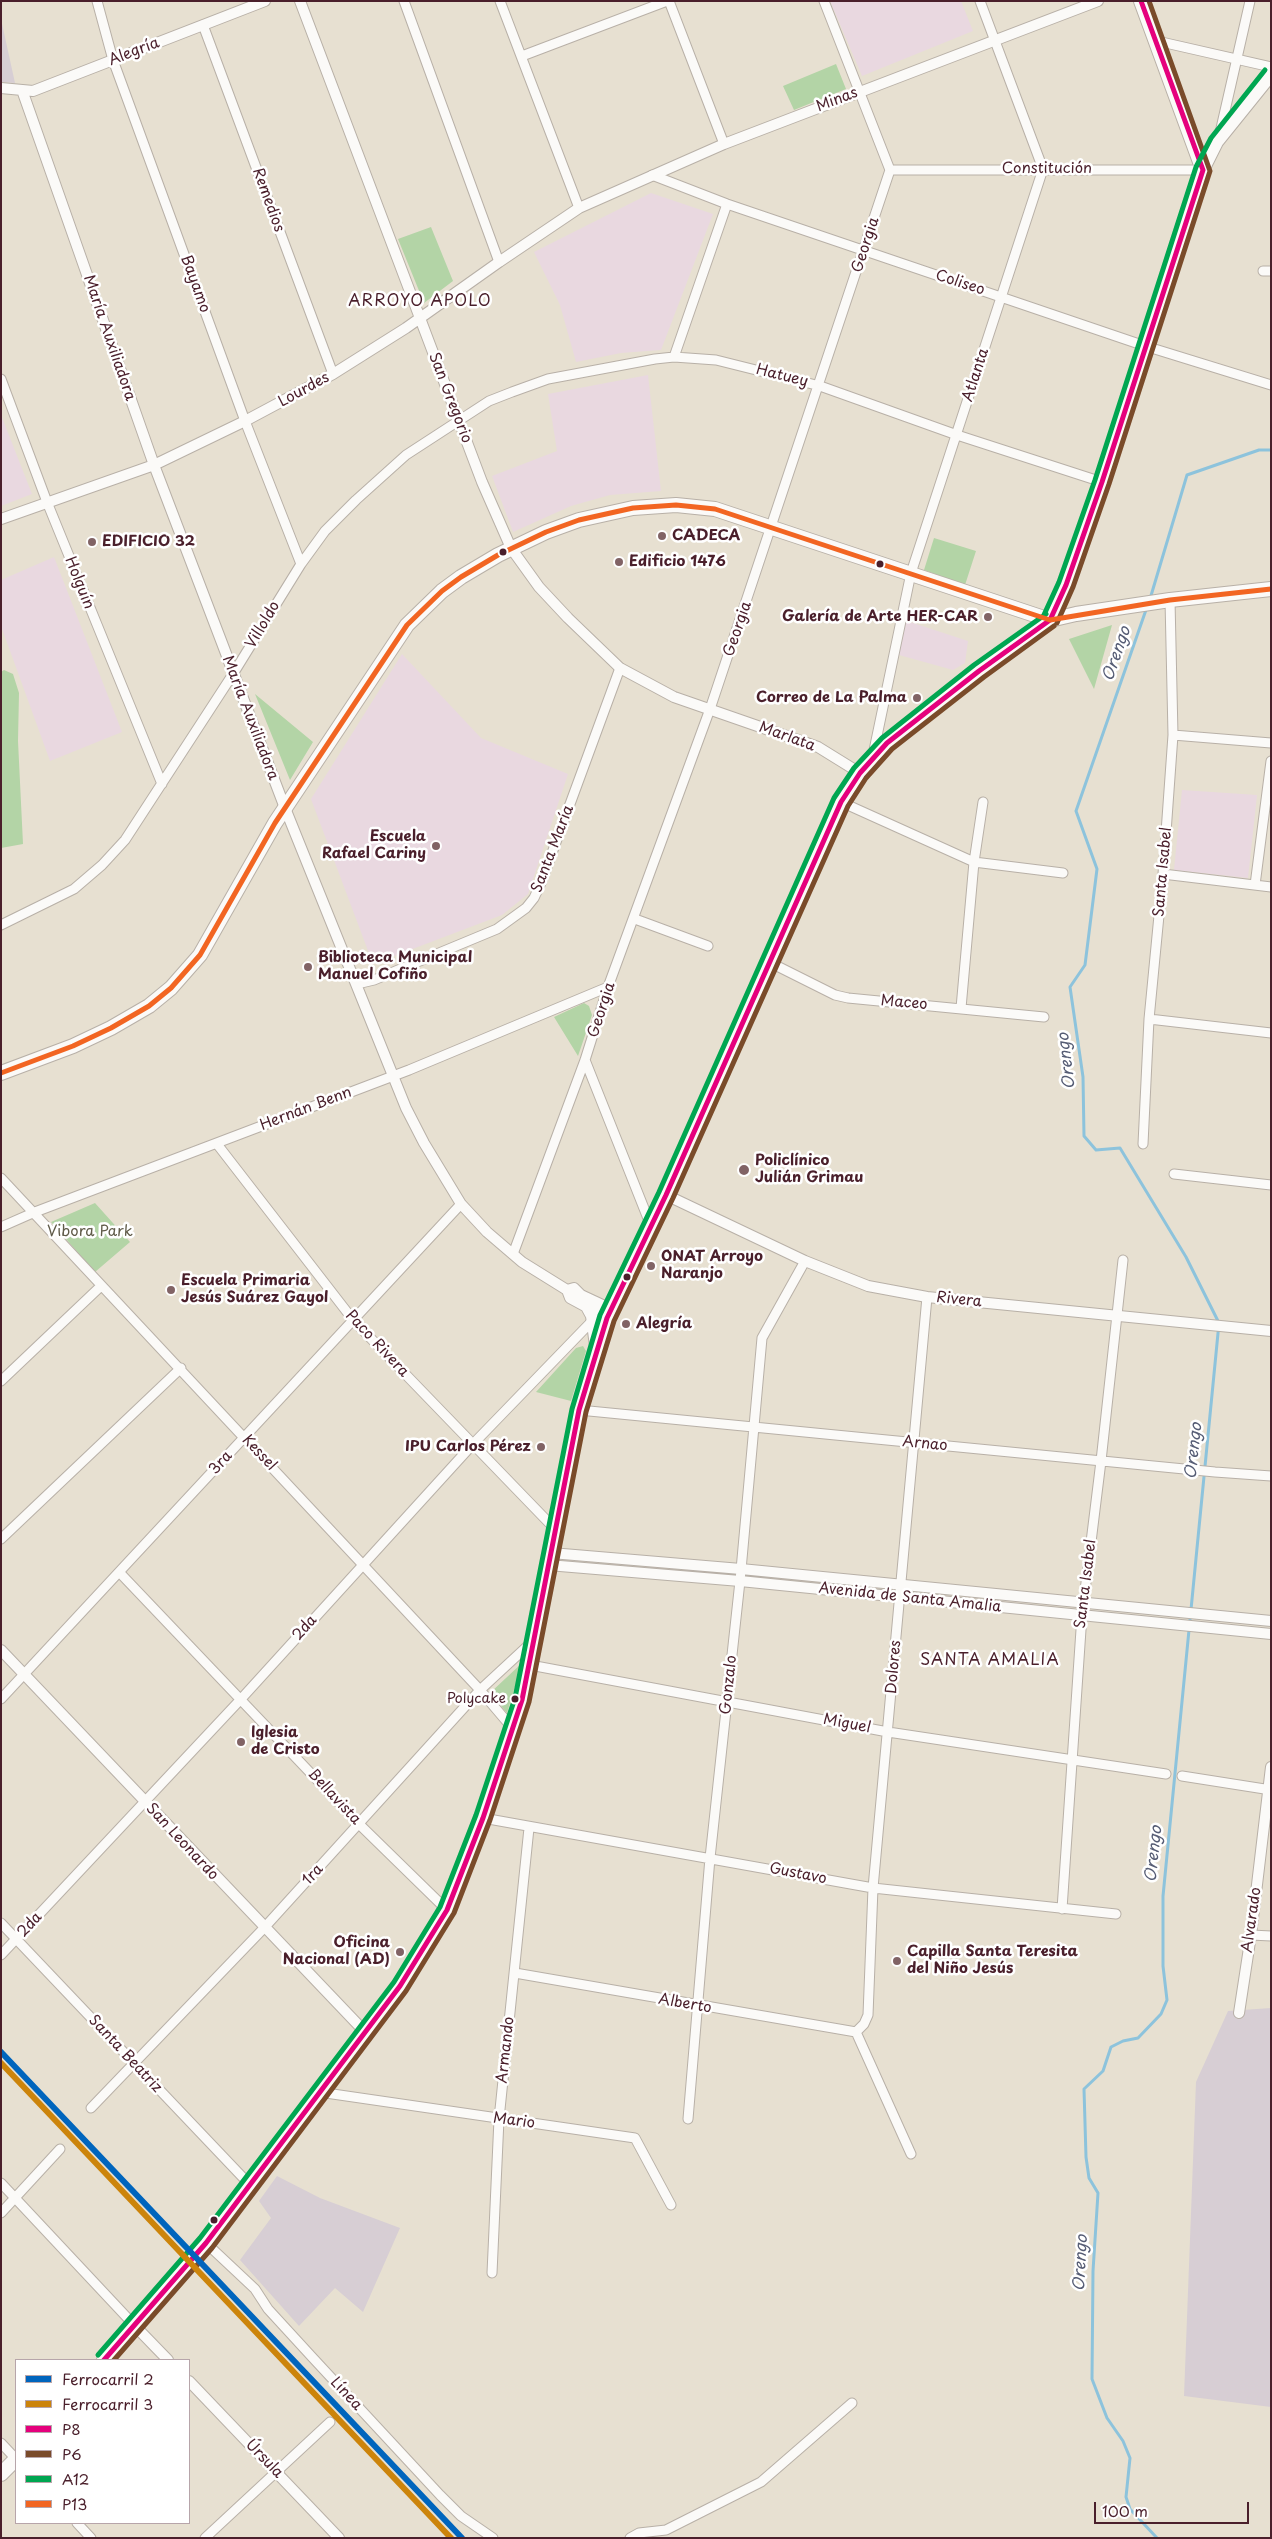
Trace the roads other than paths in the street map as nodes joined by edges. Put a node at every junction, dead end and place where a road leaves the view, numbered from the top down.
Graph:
1 (97, 1) edge
2 (265, 1) edge
3 (300, 1) edge
4 (404, 1) edge
5 (500, 1) edge
6 (668, 1) edge
7 (824, 1) edge
8 (980, 1) edge
9 (1098, 1) edge
10 (1141, 1) edge
11 (1250, 1) edge
12 (203, 25) junction
13 (996, 39) junction
14 (1157, 42) junction
15 (522, 56) junction
16 (113, 60) junction
17 (1236, 60) junction
18 (1271, 68) edge
19 (1271, 75) edge
20 (1, 88) edge
21 (22, 90) junction
22 (860, 91) junction
23 (1217, 142) junction
24 (724, 144) junction
25 (1043, 169) junction
26 (890, 170) junction
27 (1203, 170) junction
28 (652, 175) junction
29 (727, 204) junction
30 (579, 208) junction
31 (864, 251) junction
32 (498, 262) junction
33 (1001, 296) junction
34 (419, 319) junction
35 (1145, 346) junction
36 (674, 357) junction
37 (333, 374) junction
38 (1, 380) edge
39 (1271, 385) edge
40 (820, 386) junction
41 (458, 420) junction
42 (246, 421) junction
43 (957, 435) junction
44 (154, 465) junction
45 (1102, 482) junction
46 (46, 502) junction
47 (1, 519) edge
48 (773, 526) junction
49 (511, 548) junction
50 (301, 564) junction
51 (911, 574) junction
52 (1066, 585) junction
53 (1271, 589) edge
54 (1165, 601) junction
55 (1092, 611) junction
56 (1050, 620) junction
57 (620, 668) junction
58 (233, 674) junction
59 (710, 709) junction
60 (1172, 735) junction
61 (1271, 743) edge
62 (873, 756) junction
63 (1271, 761) edge
64 (860, 772) junction
65 (162, 784) junction
66 (841, 802) junction
67 (983, 802) dead end
68 (285, 808) junction
69 (974, 862) junction
70 (1063, 873) dead end
71 (1163, 874) junction
72 (1255, 885) junction
73 (1271, 887) edge
74 (634, 919) junction
75 (1, 924) edge
76 (708, 946) dead end
77 (771, 963) junction
78 (357, 984) junction
79 (608, 987) junction
80 (961, 1008) junction
81 (1044, 1017) dead end
82 (1149, 1019) junction
83 (1271, 1033) edge
84 (585, 1060) junction
85 (1, 1073) edge
86 (393, 1076) junction
87 (217, 1144) junction
88 (1143, 1144) dead end
89 (1174, 1174) dead end
90 (1, 1178) edge
91 (1271, 1185) edge
92 (666, 1195) junction
93 (461, 1204) junction
94 (35, 1212) junction
95 (651, 1226) junction
96 (1, 1227) edge
97 (513, 1254) junction
98 (1123, 1260) dead end
99 (805, 1261) junction
100 (101, 1286) junction
101 (567, 1290) junction
102 (927, 1297) junction
103 (603, 1313) junction
104 (1116, 1316) junction
105 (354, 1321) junction
106 (1271, 1331) edge
107 (181, 1368) junction
108 (1, 1380) edge
109 (579, 1410) junction
110 (753, 1426) junction
111 (245, 1437) junction
112 (915, 1443) junction
113 (473, 1444) junction
114 (1102, 1461) junction
115 (1271, 1476) edge
116 (554, 1528) junction
117 (1, 1539) edge
118 (549, 1559) junction
119 (363, 1566) junction
120 (741, 1569) junction
121 (120, 1573) junction
122 (740, 1581) junction
123 (902, 1584) junction
124 (900, 1597) junction
125 (1083, 1602) junction
126 (1082, 1615) junction
127 (1271, 1621) edge
128 (1271, 1634) edge
129 (534, 1640) junction
130 (1, 1650) edge
131 (530, 1665) junction
132 (24, 1674) junction
133 (480, 1690) junction
134 (241, 1699) junction
135 (1, 1700) edge
136 (728, 1700) junction
137 (514, 1730) junction
138 (888, 1732) junction
139 (1073, 1760) junction
140 (1271, 1767) edge
141 (1166, 1774) dead end
142 (1182, 1776) dead end
143 (1270, 1790) edge
144 (144, 1802) junction
145 (483, 1818) junction
146 (360, 1825) junction
147 (529, 1828) junction
148 (710, 1858) junction
149 (873, 1888) junction
150 (1062, 1909) junction
151 (447, 1910) junction
152 (1116, 1914) dead end
153 (1, 1923) edge
154 (264, 1928) junction
155 (1251, 1935) junction
156 (1271, 1936) edge
157 (16, 1939) junction
158 (1, 1955) edge
159 (515, 1973) junction
160 (698, 2006) junction
161 (1239, 2013) dead end
162 (364, 2032) junction
163 (856, 2032) junction
164 (134, 2063) junction
165 (319, 2092) junction
166 (91, 2108) dead end
167 (499, 2119) junction
168 (688, 2119) dead end
169 (60, 2149) dead end
170 (911, 2154) dead end
171 (1, 2183) edge
172 (250, 2185) junction
173 (16, 2198) junction
174 (670, 2205) dead end
175 (1, 2213) edge
176 (206, 2243) junction
177 (492, 2273) dead end
178 (135, 2326) junction
179 (105, 2359) edge
180 (167, 2359) edge
181 (190, 2382) edge
182 (852, 2403) dead end
183 (330, 2422) dead end
184 (1, 2443) edge
185 (15, 2458) edge
186 (15, 2460) edge
187 (276, 2472) junction
188 (1, 2474) edge
189 (78, 2524) edge
190 (91, 2538) edge
191 (205, 2538) edge
192 (339, 2538) edge
193 (493, 2538) edge
194 (630, 2538) edge

1 - 16 street, Bayamo
2 - 12 street, Alegría
3 - 34 street, San Gregorio
4 - 32 street
5 - 15 street
6 - 15 street
6 - 24 street
7 - 22 street
8 - 13 street
9 - 13 street, Minas
10 - 14 main road
11 - 17 street
12 - 16 street, Alegría
12 - 37 street, Remedios
13 - 22 street, Minas
13 - 25 street
14 - 17 street
14 - 27 main road
15 - 30 street
16 - 21 street, Alegría
16 - 42 street, Bayamo
17 - 18 street
17 - 23 street
19 - 23 main road
20 - 21 street, Alegría
21 - 44 street, María Auxiliadora
22 - 24 street, Minas
22 - 26 street
23 - 27 main road
24 - 28 street, Minas
25 - 26 street, Constitución
25 - 27 street, Constitución
25 - 33 street, Atlanta
26 - 31 street, Georgia
27 - 35 main road
28 - 29 street, Coliseo
28 - 30 street, Minas
29 - 31 street, Coliseo
29 - 36 street
30 - 32 street, Lourdes
31 - 33 street, Coliseo
31 - 40 street, Georgia
32 - 34 street, Lourdes
33 - 35 street, Coliseo
33 - 43 street, Atlanta
34 - 37 street, Lourdes
34 - 41 street, San Gregorio
35 - 39 street, Coliseo
35 - 45 main road
36 - 40 street, Hatuey
36 - 41 street, Hatuey
37 - 42 street, Lourdes
38 - 46 street, Holguín
40 - 43 street, Hatuey
40 - 48 street, Georgia
41 - 49 street, San Gregorio
41 - 50 street, Villoldo
42 - 44 street, Lourdes
42 - 50 street, Bayamo
43 - 45 street, Hatuey
43 - 51 street, Atlanta
44 - 46 street, Lourdes
44 - 58 street, María Auxiliadora
45 - 52 main road
46 - 47 street, Lourdes
46 - 65 street, Holguín
48 - 49 main road
48 - 51 main road
48 - 59 street, Georgia
49 - 57 street, San Gregorio
49 - 68 main road
50 - 58 street, Villoldo
51 - 56 main road
51 - 62 street, Atlanta
52 - 55 main road
52 - 56 main road
53 - 54 main road
54 - 55 main road
54 - 60 street, Santa Isabel
55 - 56 main road
56 - 62 main road
57 - 59 street, San Gregorio
57 - 78 street, Santa María
58 - 65 street, Villoldo
58 - 68 street, María Auxiliadora
59 - 64 street, Marlata
59 - 74 street, Georgia
60 - 61 street
60 - 71 street, Santa Isabel
62 - 64 main road
63 - 72 street
64 - 66 main road
65 - 75 street, Villoldo
66 - 69 street
66 - 77 main road
67 - 69 street
68 - 78 street, María Auxiliadora
68 - 85 main road
69 - 70 street
69 - 80 street
71 - 72 street
71 - 82 street, Santa Isabel
72 - 73 street
74 - 76 street
74 - 79 street, Georgia
77 - 80 street, Maceo
77 - 92 main road
78 - 86 street, María Auxiliadora
79 - 84 street, Georgia
79 - 86 street, Hernán Benn
80 - 81 street, Maceo
82 - 83 street
82 - 88 street, Santa Isabel
84 - 95 street
84 - 97 street, Georgia
86 - 87 street, Hernán Benn
86 - 93 street, María Auxiliadora
87 - 94 street, Hernán Benn
87 - 105 street, Paco Rivera
89 - 91 street
90 - 94 street, Kessel
92 - 95 main road
92 - 99 street, Rivera
93 - 97 street, María Auxiliadora
93 - 105 street, 3ra
94 - 96 street, Hernán Benn
94 - 100 street, Kessel
95 - 103 main road
97 - 101 street, María Auxiliadora
98 - 104 street, Santa Isabel
99 - 102 street, Rivera
99 - 110 street, Gonzalo
100 - 107 street, Kessel
100 - 108 street
101 - 103 street, María Auxiliadora
101 - 103 street, María Auxiliadora
102 - 104 street, Rivera
102 - 112 street, Dolores
103 - 109 main road
103 - 113 street, 2da
104 - 106 street, Rivera
104 - 114 street, Santa Isabel
105 - 111 street, 3ra
105 - 113 street, Paco Rivera
107 - 111 street, Kessel
107 - 117 street
109 - 110 street, Arnao
109 - 116 main road
110 - 112 street, Arnao
110 - 120 street, Gonzalo
111 - 119 street, Kessel
111 - 121 street, 3ra
112 - 114 street, Arnao
112 - 123 street, Dolores
113 - 116 street, Paco Rivera
113 - 119 street, 2da
114 - 115 street, Arnao
114 - 125 street, Santa Isabel
116 - 118 main road
118 - 120 street, Avenida de Santa Amalia
118 - 122 street, Avenida de Santa Amalia
118 - 129 main road
119 - 133 street, Kessel
119 - 134 street, 2da
120 - 122 street, Gonzalo
120 - 123 street, Avenida de Santa Amalia
121 - 132 street, 3ra
121 - 134 street, Bellavista
122 - 124 street, Avenida de Santa Amalia
122 - 136 street, Gonzalo
123 - 124 street, Dolores
123 - 125 street, Avenida de Santa Amalia
124 - 126 street, Avenida de Santa Amalia
124 - 138 street, Dolores
125 - 126 street, Santa Isabel
125 - 127 street, Avenida de Santa Amalia
126 - 128 street, Avenida de Santa Amalia
126 - 139 street, Santa Isabel
129 - 131 main road
129 - 133 street, 1ra
130 - 132 street, San Leonardo
131 - 136 street, Miguel
131 - 137 main road
132 - 135 street, 3ra
132 - 144 street, San Leonardo
133 - 137 street, Kessel
133 - 146 street, 1ra
134 - 144 street, 2da
134 - 146 street, Bellavista
136 - 138 street, Miguel
136 - 148 street, Gonzalo
137 - 145 main road
138 - 139 street, Miguel
138 - 149 street, Dolores
139 - 141 street, Miguel
139 - 150 street, Santa Isabel
140 - 143 street, Alvarado
142 - 143 street
143 - 155 street, Alvarado
144 - 154 street, San Leonardo
144 - 157 street, 2da
145 - 147 street, Gustavo
145 - 151 main road
146 - 151 street, Bellavista
146 - 154 street, 1ra
147 - 148 street, Gustavo
147 - 159 street, Armando
148 - 149 street, Gustavo
148 - 160 street, Gonzalo
149 - 150 street, Gustavo
149 - 163 street, Dolores
150 - 152 street, Gustavo
151 - 162 main road
153 - 157 street, Santa Beatriz
154 - 162 street, San Leonardo
154 - 164 street, 1ra
155 - 156 street
155 - 161 street, Alvarado
157 - 158 street, 2da
157 - 164 street, Santa Beatriz
159 - 160 street, Alberto
159 - 167 street, Armando
160 - 163 street, Alberto
160 - 168 street, Gonzalo
162 - 165 main road
163 - 170 street
164 - 166 street, 1ra
164 - 172 street, Santa Beatriz
165 - 167 street, Mario
165 - 172 main road
167 - 174 street, Mario
167 - 177 street, Armando
169 - 173 street
171 - 173 street
172 - 176 main road
173 - 175 street
173 - 178 street
176 - 178 main road
176 - 193 street, Línea
178 - 179 main road
178 - 180 street
181 - 187 street, Úrsula
182 - 194 street
183 - 187 street
184 - 185 street
186 - 188 main road
187 - 191 street
187 - 192 street, Úrsula
189 - 190 street

